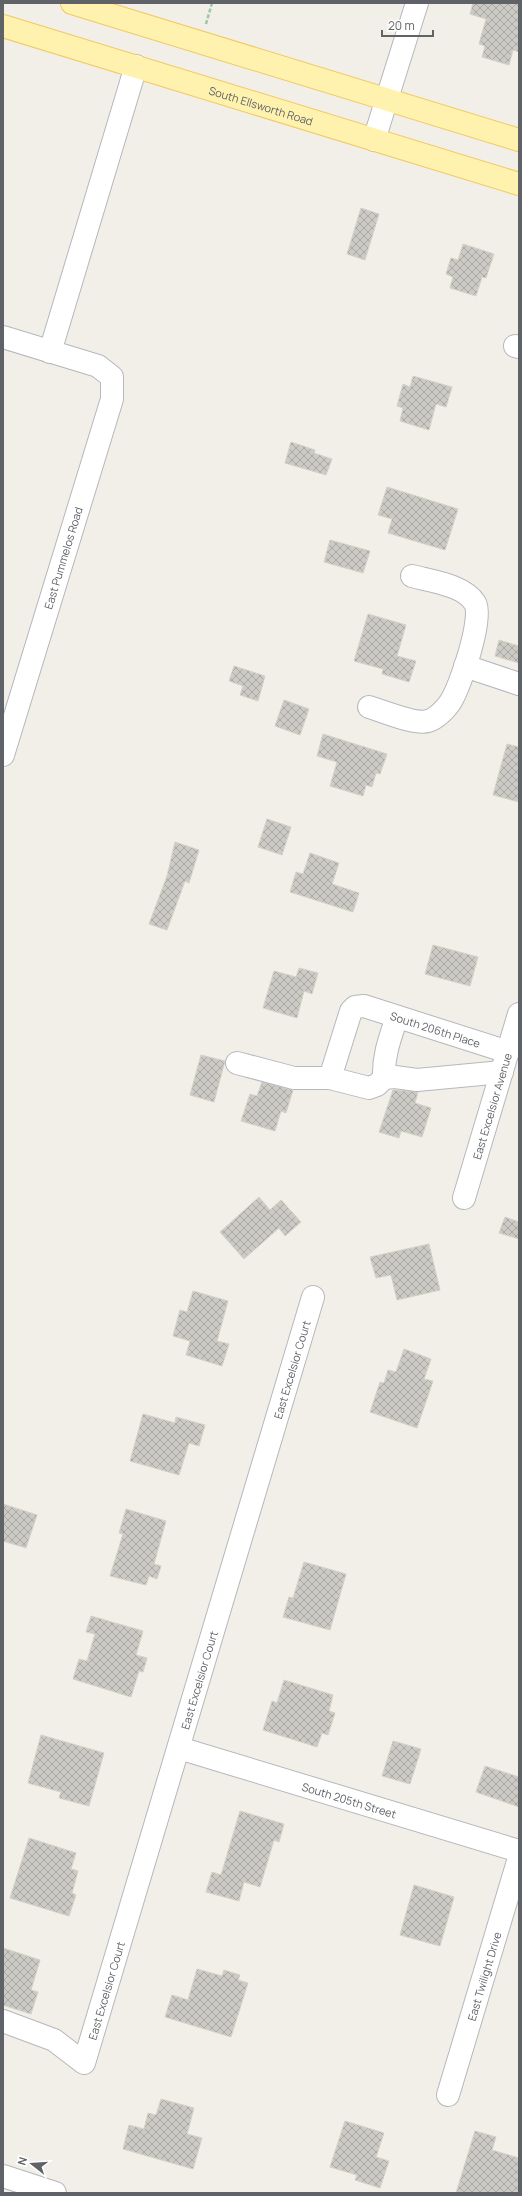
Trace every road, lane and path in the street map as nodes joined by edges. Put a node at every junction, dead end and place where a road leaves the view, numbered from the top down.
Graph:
1 (72, 3) edge
2 (417, 3) edge
3 (3, 26) edge
4 (136, 66) junction
5 (387, 100) junction
6 (374, 140) junction
7 (519, 140) edge
8 (519, 184) edge
9 (3, 338) edge
10 (50, 352) junction
11 (412, 576) dead end
12 (465, 666) junction
13 (519, 684) edge
14 (369, 707) dead end
15 (3, 755) edge
16 (519, 1014) edge
17 (397, 1017) junction
18 (505, 1062) junction
19 (237, 1063) dead end
20 (330, 1078) junction
21 (384, 1078) junction
22 (464, 1198) dead end
23 (313, 1297) dead end
24 (179, 1748) junction
25 (519, 1851) edge
26 (519, 1858) edge
27 (3, 2021) edge
28 (448, 2095) dead end
29 (3, 2176) edge
30 (44, 2191) edge

1 - 5 main road
2 - 5 street
3 - 4 main road, South Ellsworth Road
4 - 6 main road, South Ellsworth Road
4 - 10 street
5 - 6 street
5 - 7 main road
6 - 8 main road, South Ellsworth Road
9 - 10 street
10 - 15 street, East Pummelos Road
11 - 12 street
12 - 13 street
12 - 14 street
16 - 18 street, East Excelsior Avenue
17 - 18 street, South 206th Place
17 - 20 street, South 206th Place
17 - 21 street
18 - 21 street
18 - 22 street, East Excelsior Avenue
19 - 20 street
20 - 21 street
23 - 24 street, East Excelsior Court
24 - 25 street, South 205th Street
24 - 27 street, East Excelsior Court
26 - 28 street, East Twilight Drive
29 - 30 street

